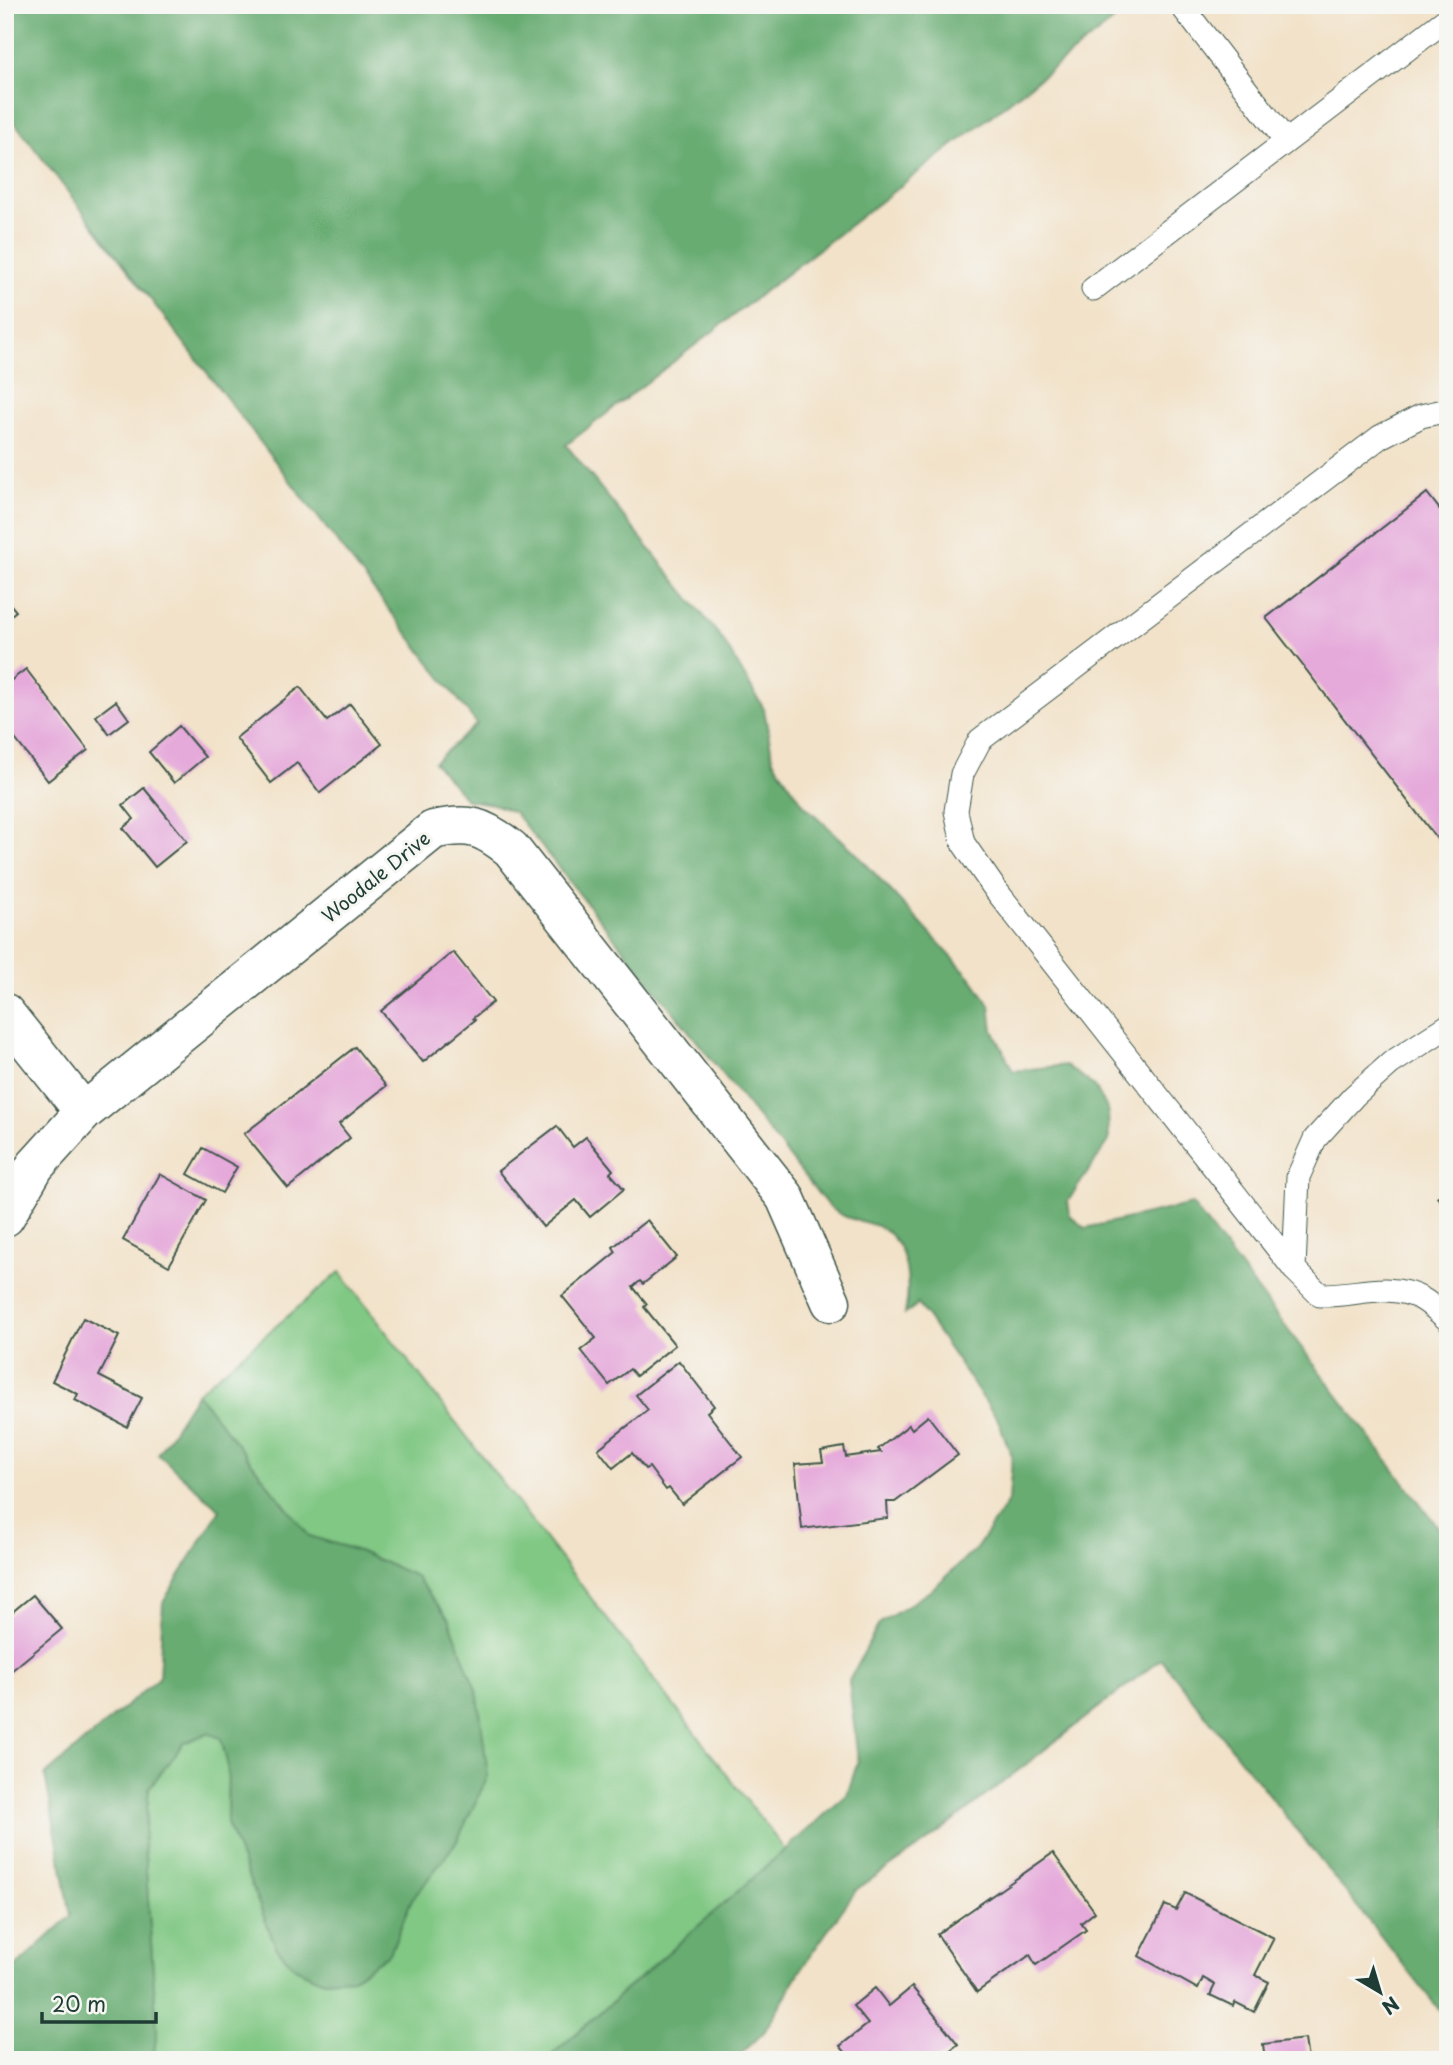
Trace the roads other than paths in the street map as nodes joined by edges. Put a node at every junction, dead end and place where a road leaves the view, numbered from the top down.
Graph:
1 (1181, 5) edge
2 (1448, 18) edge
3 (1286, 141) junction
4 (1093, 289) dead end
5 (1448, 410) edge
6 (5, 1013) edge
7 (1448, 1026) edge
8 (85, 1112) junction
9 (5, 1217) edge
10 (1294, 1269) junction
11 (831, 1302) dead end
12 (1448, 1320) edge

1 - 3 lane
2 - 3 lane
3 - 4 lane
5 - 10 lane
6 - 8 street
7 - 10 lane
8 - 9 street, Woodale Drive
8 - 11 street, Woodale Drive
10 - 12 lane

